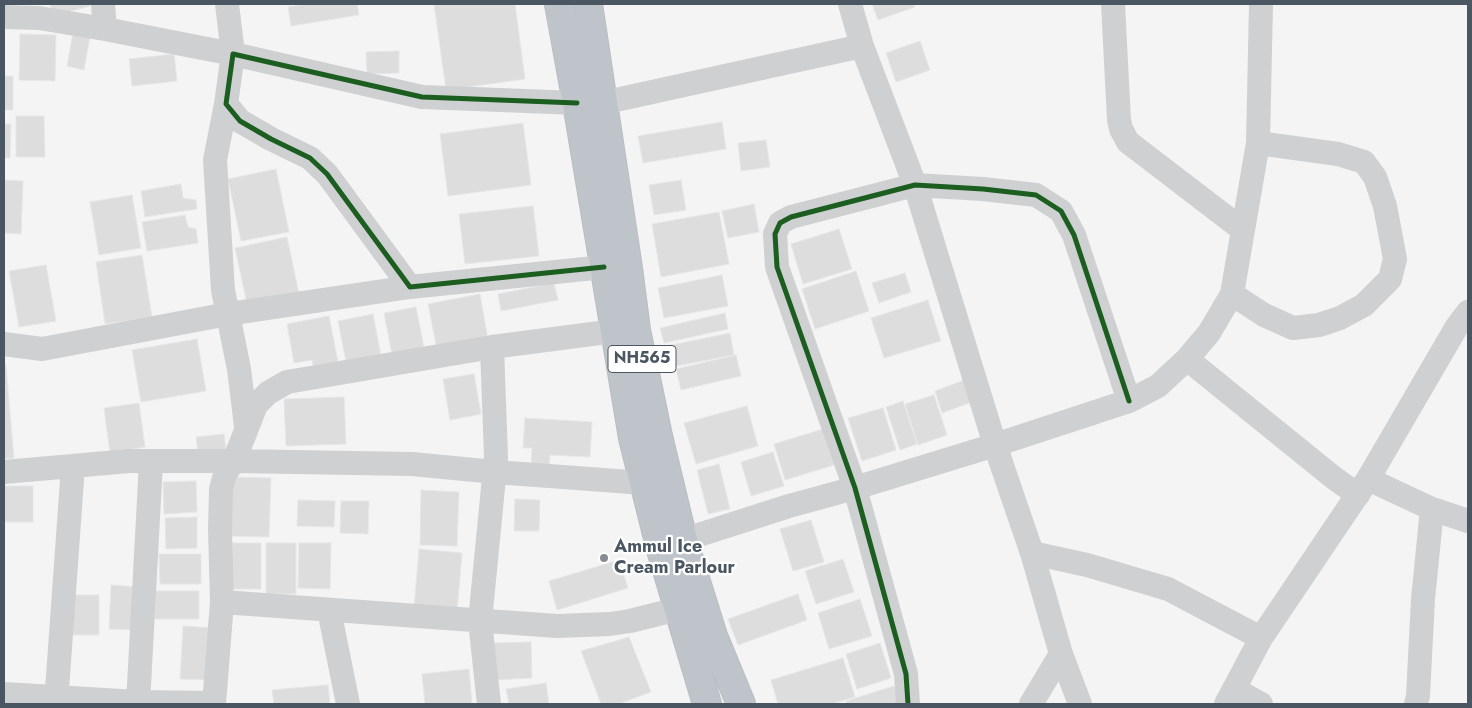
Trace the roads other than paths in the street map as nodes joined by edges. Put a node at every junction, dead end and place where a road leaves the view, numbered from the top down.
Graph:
1 (103, 4) edge
2 (227, 4) edge
3 (559, 4) edge
4 (588, 4) edge
5 (850, 4) edge
6 (1113, 4) edge
7 (1261, 4) edge
8 (4, 17) edge
9 (105, 29) junction
10 (862, 46) junction
11 (233, 54) junction
12 (590, 103) junction
13 (226, 104) junction
14 (1258, 143) junction
15 (916, 185) junction
16 (1243, 230) junction
17 (604, 268) junction
18 (410, 287) junction
19 (1232, 294) junction
20 (1468, 312) edge
21 (228, 314) junction
22 (615, 331) junction
23 (4, 344) edge
24 (492, 347) junction
25 (1188, 359) junction
26 (1129, 401) junction
27 (246, 431) junction
28 (995, 445) junction
29 (234, 461) junction
30 (151, 462) junction
31 (73, 466) junction
32 (4, 472) edge
33 (494, 472) junction
34 (644, 482) junction
35 (1363, 487) junction
36 (855, 488) junction
37 (1432, 509) junction
38 (1468, 521) edge
39 (683, 540) junction
40 (1032, 553) junction
41 (222, 602) junction
42 (678, 609) junction
43 (329, 610) junction
44 (480, 621) junction
45 (1261, 638) junction
46 (1061, 654) junction
47 (4, 694) edge
48 (1230, 696) edge
49 (56, 701) edge
50 (138, 703) edge
51 (214, 704) edge
52 (348, 704) edge
53 (489, 704) edge
54 (707, 704) edge
55 (741, 704) edge
56 (908, 704) edge
57 (1031, 704) edge
58 (1080, 704) edge
59 (1261, 704) edge
60 (1416, 704) edge

1 - 9 street
2 - 11 street
3 - 12 highway, NH565
4 - 12 highway, NH565
5 - 10 street
6 - 16 street
7 - 14 street
8 - 9 street
9 - 11 street
10 - 12 street
10 - 15 street
11 - 12 street
11 - 13 street
12 - 17 highway, NH565
12 - 39 highway, NH565
13 - 18 street
13 - 21 street
14 - 16 street
14 - 19 street
15 - 26 street
15 - 28 street
15 - 36 street
16 - 19 street
17 - 18 street
17 - 22 highway, NH565
18 - 21 street
19 - 25 street
20 - 35 street
21 - 23 street
21 - 27 street
22 - 24 street
22 - 34 highway, NH565
24 - 27 street
24 - 33 street
25 - 26 street
25 - 35 street
26 - 28 street
27 - 29 street
28 - 36 street
28 - 40 street
29 - 30 street
29 - 33 street
29 - 41 street
30 - 31 street
30 - 50 street
31 - 32 street
31 - 49 street
33 - 34 street
33 - 44 street
34 - 42 highway, NH565
35 - 37 street
35 - 45 street
36 - 39 street
36 - 56 street
37 - 38 street
37 - 60 street
39 - 55 highway, NH565
40 - 45 street
40 - 46 street
41 - 43 street
41 - 51 street
42 - 44 street
42 - 54 highway, NH565
43 - 44 street
43 - 52 street
44 - 53 street
45 - 48 street
46 - 57 street
46 - 58 street
47 - 49 street
48 - 59 street
49 - 50 street
50 - 51 street

